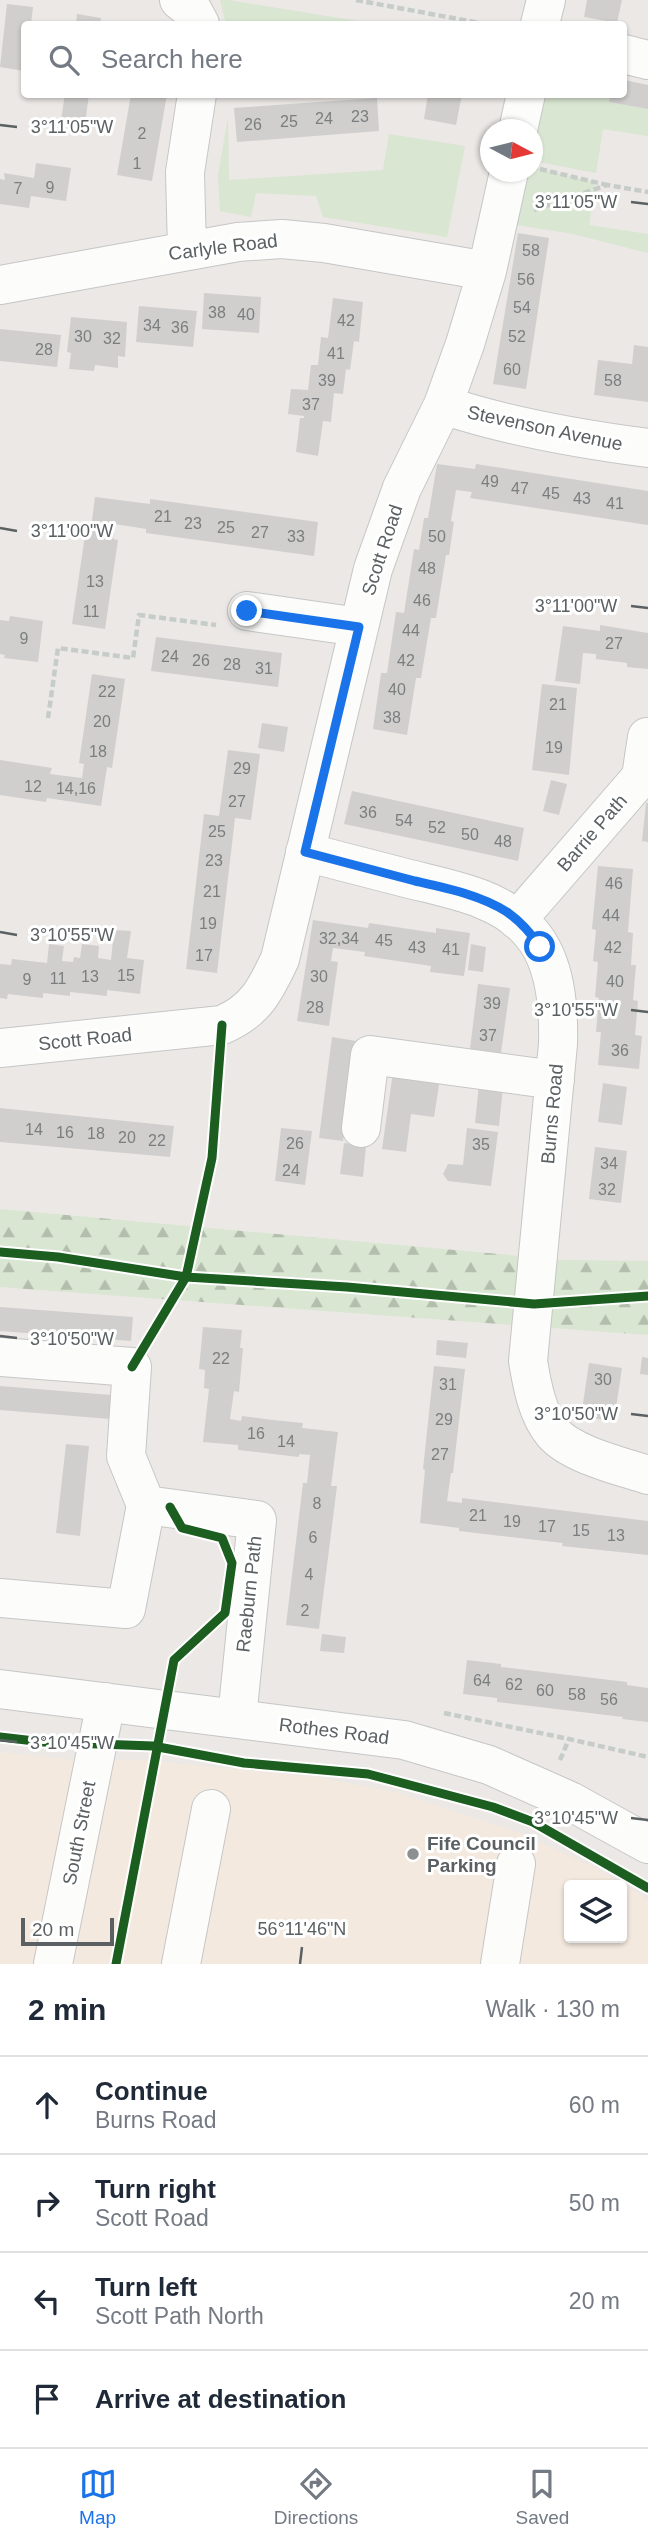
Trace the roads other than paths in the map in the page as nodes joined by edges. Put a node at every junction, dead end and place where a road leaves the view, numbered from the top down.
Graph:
1 (179, 0) edge
2 (546, 0) edge
3 (198, 21) edge
4 (541, 21) edge
5 (627, 55) edge
6 (648, 60) edge
7 (196, 98) edge
8 (525, 98) edge
9 (520, 119) edge
10 (507, 182) edge
11 (187, 250) junction
12 (487, 271) junction
13 (0, 285) edge
14 (443, 405) junction
15 (648, 448) edge
16 (247, 611) road end
17 (359, 627) junction
18 (647, 737) edge
19 (305, 852) junction
20 (517, 920) junction
21 (0, 1048) edge
22 (555, 1080) junction
23 (361, 1128) dead end
24 (0, 1357) edge
25 (648, 1475) edge
26 (146, 1505) junction
27 (0, 1598) edge
28 (0, 1689) edge
29 (106, 1702) junction
30 (237, 1718) junction
31 (211, 1810) dead end
32 (648, 1844) edge
33 (516, 1864) dead end
34 (52, 1964) edge
35 (181, 1964) edge
36 (499, 1964) edge

1 - 3 street
2 - 4 street
5 - 6 street
7 - 11 street
8 - 9 street
10 - 12 street, Scott Road
11 - 12 street, Carlyle Road
11 - 13 street, Carlyle Road
12 - 14 street, Scott Road
14 - 15 street, Stevenson Avenue
14 - 17 street, Scott Road
16 - 17 street
17 - 19 street, Scott Road
18 - 20 street, Barrie Path
19 - 20 street, Burns Road
19 - 21 street, Scott Road
20 - 22 street, Burns Road
22 - 23 street
22 - 25 street, Burns Road
24 - 26 street
26 - 27 street
26 - 30 street, Raeburn Path
28 - 29 street, Rothes Road
29 - 30 street, Rothes Road
29 - 34 street, South Street
30 - 32 street, Rothes Road
31 - 35 street
33 - 36 street

